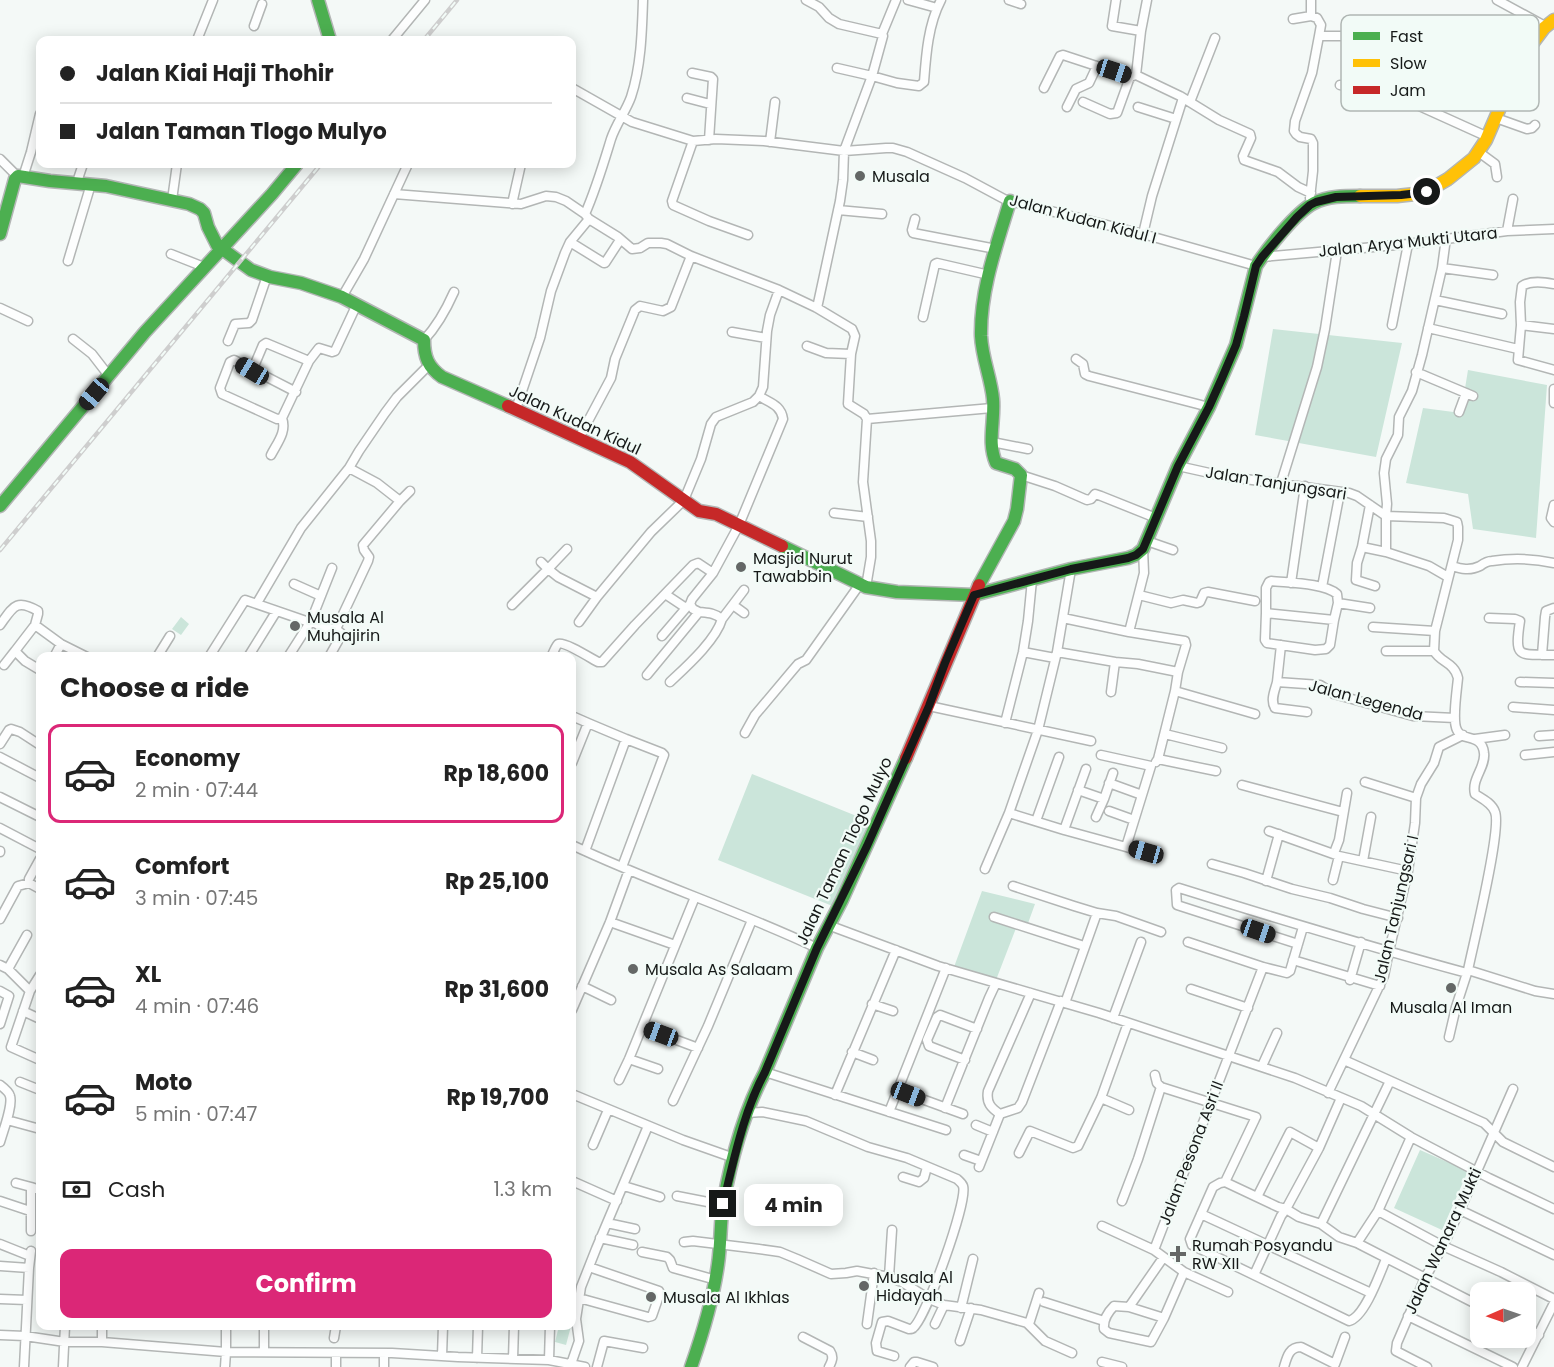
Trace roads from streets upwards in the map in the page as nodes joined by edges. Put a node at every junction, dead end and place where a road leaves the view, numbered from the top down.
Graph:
1 (213, 0) edge
2 (318, 0) edge
3 (425, 0) edge
4 (643, 0) edge
5 (806, 0) edge
6 (896, 0) edge
7 (908, 0) edge
8 (1009, 0) edge
9 (1116, 0) edge
10 (1147, 0) edge
11 (1311, 0) edge
12 (260, 1) edge
13 (1503, 1) edge
14 (939, 4) edge
15 (1021, 4) dead end
16 (1532, 15) edge
17 (1311, 16) junction
18 (1293, 19) dead end
19 (1550, 24) edge
20 (254, 26) dead end
21 (1141, 31) junction
22 (882, 34) junction
23 (199, 36) edge
24 (329, 36) edge
25 (395, 36) edge
26 (1319, 36) junction
27 (1341, 36) edge
28 (1539, 36) edge
29 (1215, 38) dead end
30 (1097, 66) junction
31 (837, 68) dead end
32 (692, 73) dead end
33 (872, 76) junction
34 (1133, 76) junction
35 (1044, 88) dead end
36 (576, 90) edge
37 (687, 98) dead end
38 (1187, 100) junction
39 (776, 102) dead end
40 (1083, 102) dead end
41 (710, 105) junction
42 (1067, 107) dead end
43 (1138, 107) dead end
44 (1430, 111) edge
45 (1499, 111) edge
46 (621, 116) junction
47 (1496, 118) junction
48 (1176, 119) junction
49 (1535, 125) dead end
50 (36, 131) edge
51 (1488, 137) junction
52 (709, 140) junction
53 (693, 141) junction
54 (770, 142) junction
55 (844, 152) junction
56 (1480, 153) junction
57 (0, 159) edge
58 (82, 168) edge
59 (176, 168) edge
60 (294, 168) edge
61 (406, 168) edge
62 (520, 168) edge
63 (20, 177) junction
64 (1497, 177) dead end
65 (77, 182) junction
66 (91, 184) junction
67 (394, 194) junction
68 (1310, 199) junction
69 (1512, 199) dead end
70 (4, 200) edge
71 (172, 200) junction
72 (1010, 201) junction
73 (512, 204) junction
74 (838, 210) junction
75 (882, 214) dead end
76 (587, 217) junction
77 (915, 219) dead end
78 (1554, 229) edge
79 (1507, 231) junction
80 (0, 234) edge
81 (1143, 234) junction
82 (748, 235) dead end
83 (1446, 238) junction
84 (620, 240) junction
85 (570, 242) junction
86 (1408, 244) junction
87 (221, 249) junction
88 (996, 249) junction
89 (1337, 251) junction
90 (171, 254) dead end
91 (691, 256) junction
92 (68, 261) dead end
93 (1259, 262) junction
94 (204, 267) junction
95 (1442, 268) junction
96 (989, 275) junction
97 (1493, 275) dead end
98 (267, 276) junction
99 (1554, 284) edge
100 (779, 290) junction
101 (454, 292) dead end
102 (342, 297) junction
103 (1435, 300) junction
104 (357, 304) junction
105 (0, 308) edge
106 (817, 308) junction
107 (1502, 314) dead end
108 (923, 317) dead end
109 (28, 321) dead end
110 (1392, 325) dead end
111 (1521, 325) junction
112 (1428, 328) junction
113 (1554, 329) edge
114 (732, 332) dead end
115 (766, 338) junction
116 (74, 339) dead end
117 (424, 340) junction
118 (228, 341) dead end
119 (807, 346) dead end
120 (1518, 350) junction
121 (851, 354) junction
122 (1076, 359) dead end
123 (309, 361) junction
124 (428, 366) junction
125 (104, 369) junction
126 (1554, 370) edge
127 (252, 371) junction
128 (1416, 372) junction
129 (1554, 389) edge
130 (296, 392) junction
131 (759, 396) junction
132 (1554, 403) edge
133 (1209, 407) junction
134 (992, 408) junction
135 (516, 409) junction
136 (1459, 412) dead end
137 (282, 418) junction
138 (867, 419) junction
139 (579, 438) junction
140 (992, 442) junction
141 (1028, 449) dead end
142 (271, 455) dead end
143 (1178, 466) junction
144 (349, 468) junction
145 (1022, 475) junction
146 (1281, 483) junction
147 (1305, 486) junction
148 (410, 491) dead end
149 (5, 492) edge
150 (1340, 492) junction
151 (684, 500) junction
152 (400, 501) junction
153 (1554, 505) edge
154 (0, 506) edge
155 (1370, 506) junction
156 (834, 513) dead end
157 (1386, 516) junction
158 (868, 517) junction
159 (1156, 518) junction
160 (1552, 520) edge
161 (739, 525) junction
162 (1145, 545) junction
163 (1362, 547) junction
164 (567, 549) dead end
165 (1173, 550) dead end
166 (1386, 552) junction
167 (541, 562) dead end
168 (1554, 562) edge
169 (1452, 566) junction
170 (332, 568) dead end
171 (548, 569) junction
172 (1071, 569) junction
173 (713, 573) junction
174 (1448, 577) junction
175 (1032, 580) junction
176 (294, 584) dead end
177 (1291, 584) junction
178 (863, 585) junction
179 (1375, 586) dead end
180 (1322, 587) junction
181 (744, 590) dead end
182 (665, 594) junction
183 (974, 595) junction
184 (1138, 595) junction
185 (321, 596) junction
186 (597, 597) junction
187 (1255, 601) dead end
188 (257, 603) junction
189 (1338, 603) junction
190 (512, 605) dead end
191 (733, 605) junction
192 (688, 606) junction
193 (1370, 608) dead end
194 (1554, 608) edge
195 (276, 612) junction
196 (699, 612) junction
197 (744, 613) dead end
198 (1266, 613) junction
199 (1063, 618) junction
200 (1489, 618) dead end
201 (722, 619) junction
202 (1334, 620) junction
203 (310, 621) junction
204 (579, 622) dead end
205 (0, 625) edge
206 (1373, 627) dead end
207 (32, 628) junction
208 (338, 631) junction
209 (1435, 631) junction
210 (1129, 632) junction
211 (170, 636) dead end
212 (662, 636) dead end
213 (61, 644) junction
214 (1281, 645) junction
215 (15, 651) junction
216 (1386, 651) dead end
217 (1434, 651) junction
218 (57, 652) edge
219 (77, 652) edge
220 (160, 652) edge
221 (212, 652) edge
222 (251, 652) edge
223 (291, 652) edge
224 (332, 652) edge
225 (554, 652) edge
226 (1023, 652) junction
227 (1056, 655) junction
228 (1542, 655) junction
229 (1554, 655) edge
230 (1115, 662) junction
231 (4, 665) dead end
232 (36, 668) edge
233 (1179, 672) junction
234 (647, 675) dead end
235 (670, 682) dead end
236 (1277, 682) junction
237 (1520, 682) dead end
238 (1554, 683) edge
239 (1175, 691) junction
240 (1111, 692) dead end
241 (929, 706) junction
242 (1513, 707) dead end
243 (1554, 710) edge
244 (1307, 712) dead end
245 (1255, 714) dead end
246 (576, 718) edge
247 (1455, 718) junction
248 (1005, 723) junction
249 (590, 724) junction
250 (1038, 730) junction
251 (745, 733) dead end
252 (1165, 734) junction
253 (1463, 735) junction
254 (1505, 735) dead end
255 (1554, 735) edge
256 (1539, 736) dead end
257 (626, 739) junction
258 (1475, 739) junction
259 (1091, 741) dead end
260 (36, 742) edge
261 (0, 744) edge
262 (1222, 748) dead end
263 (1554, 752) edge
264 (576, 754) edge
265 (1101, 755) dead end
266 (1525, 755) dead end
267 (0, 757) edge
268 (1059, 757) dead end
269 (1154, 763) junction
270 (1086, 769) dead end
271 (1216, 771) dead end
272 (1113, 773) dead end
273 (36, 776) edge
274 (1365, 782) dead end
275 (1109, 783) junction
276 (1242, 785) dead end
277 (1078, 790) junction
278 (1347, 793) dead end
279 (1142, 795) junction
280 (0, 797) edge
281 (1416, 798) junction
282 (1104, 799) junction
283 (1108, 811) dead end
284 (1343, 812) junction
285 (1009, 813) junction
286 (36, 815) edge
287 (1096, 817) dead end
288 (1371, 817) dead end
289 (1036, 820) junction
290 (1134, 820) junction
291 (0, 828) edge
292 (1064, 830) junction
293 (1269, 831) dead end
294 (1279, 834) junction
295 (36, 847) edge
296 (576, 847) edge
297 (1126, 847) junction
298 (585, 851) junction
299 (1146, 852) dead end
300 (1337, 855) junction
301 (1363, 861) junction
302 (1212, 864) dead end
303 (36, 866) edge
304 (625, 869) junction
305 (985, 869) dead end
306 (1408, 872) junction
307 (1333, 880) dead end
308 (1266, 881) junction
309 (29, 883) junction
310 (1013, 886) dead end
311 (36, 887) edge
312 (695, 897) junction
313 (1097, 913) junction
314 (994, 917) dead end
315 (1398, 918) junction
316 (0, 919) edge
317 (752, 920) junction
318 (610, 922) junction
319 (828, 925) junction
320 (1303, 927) junction
321 (1161, 932) dead end
322 (27, 935) dead end
323 (1141, 942) dead end
324 (1188, 942) dead end
325 (1361, 942) junction
326 (1298, 944) junction
327 (675, 945) junction
328 (1084, 946) junction
329 (817, 948) junction
330 (896, 950) junction
331 (1389, 951) junction
332 (1293, 961) junction
333 (4, 967) edge
334 (1263, 967) junction
335 (946, 968) junction
336 (1467, 972) junction
337 (1350, 979) junction
338 (36, 982) edge
339 (996, 983) junction
340 (582, 986) junction
341 (1379, 988) junction
342 (1191, 989) dead end
343 (0, 991) edge
344 (30, 991) junction
345 (1031, 993) junction
346 (1554, 994) edge
347 (576, 1000) edge
348 (612, 1000) dead end
349 (1063, 1002) junction
350 (872, 1004) junction
351 (1248, 1008) junction
352 (23, 1011) junction
353 (893, 1011) dead end
354 (36, 1017) edge
355 (1113, 1018) junction
356 (1128, 1023) junction
357 (0, 1024) edge
358 (642, 1027) junction
359 (977, 1029) junction
360 (1277, 1033) dead end
361 (1449, 1037) dead end
362 (698, 1048) junction
363 (852, 1052) junction
364 (1228, 1055) junction
365 (36, 1056) edge
366 (629, 1059) junction
367 (873, 1060) dead end
368 (965, 1060) junction
369 (1344, 1060) junction
370 (1262, 1066) junction
371 (658, 1069) dead end
372 (765, 1072) junction
373 (1155, 1075) dead end
374 (619, 1080) dead end
375 (1390, 1081) junction
376 (20, 1082) dead end
377 (0, 1085) edge
378 (1161, 1087) junction
379 (36, 1088) edge
380 (1513, 1089) dead end
381 (1328, 1093) junction
382 (908, 1094) dead end
383 (835, 1095) junction
384 (576, 1096) edge
385 (1101, 1098) junction
386 (1341, 1098) junction
387 (673, 1101) dead end
388 (1211, 1103) junction
389 (945, 1108) junction
390 (608, 1110) junction
391 (1129, 1110) dead end
392 (889, 1112) junction
393 (747, 1113) junction
394 (963, 1114) dead end
395 (1000, 1114) junction
396 (1375, 1114) junction
397 (7, 1120) junction
398 (976, 1125) dead end
399 (648, 1126) junction
400 (36, 1128) edge
401 (946, 1130) dead end
402 (993, 1131) junction
403 (1493, 1132) junction
404 (1411, 1137) junction
405 (0, 1142) edge
406 (593, 1144) dead end
407 (1318, 1148) junction
408 (1019, 1153) dead end
409 (964, 1155) dead end
410 (734, 1158) junction
411 (927, 1167) junction
412 (1554, 1167) edge
413 (1477, 1171) junction
414 (903, 1177) dead end
415 (1226, 1182) junction
416 (16, 1183) dead end
417 (576, 1183) edge
418 (624, 1185) junction
419 (31, 1187) junction
420 (36, 1189) edge
421 (677, 1196) dead end
422 (660, 1197) dead end
423 (1257, 1197) junction
424 (0, 1201) edge
425 (617, 1201) junction
426 (1122, 1201) dead end
427 (723, 1204) junction
428 (1286, 1209) junction
429 (1554, 1209) edge
430 (1460, 1210) junction
431 (30, 1211) junction
432 (1378, 1211) junction
433 (1201, 1214) junction
434 (608, 1223) junction
435 (1321, 1224) junction
436 (1102, 1226) dead end
437 (635, 1229) dead end
438 (892, 1230) dead end
439 (31, 1231) dead end
440 (600, 1238) junction
441 (684, 1242) dead end
442 (1357, 1243) junction
443 (0, 1244) edge
444 (1268, 1244) junction
445 (633, 1245) dead end
446 (720, 1245) junction
447 (1443, 1246) junction
448 (1154, 1250) junction
449 (642, 1252) dead end
450 (1554, 1255) edge
451 (1163, 1258) junction
452 (973, 1259) dead end
453 (1386, 1259) junction
454 (0, 1266) edge
455 (589, 1267) junction
456 (28, 1268) junction
457 (1184, 1272) junction
458 (874, 1273) junction
459 (1254, 1275) junction
460 (889, 1277) junction
461 (1425, 1278) junction
462 (716, 1280) junction
463 (1228, 1292) dead end
464 (1371, 1293) junction
465 (579, 1298) junction
466 (0, 1299) edge
467 (929, 1299) junction
468 (27, 1300) junction
469 (1470, 1301) edge
470 (1554, 1301) edge
471 (944, 1305) junction
472 (1129, 1306) junction
473 (961, 1308) junction
474 (971, 1308) junction
475 (576, 1311) edge
476 (1408, 1316) junction
477 (1164, 1318) junction
478 (1104, 1321) junction
479 (576, 1324) edge
480 (867, 1324) dead end
481 (935, 1324) dead end
482 (1029, 1324) junction
483 (65, 1330) edge
484 (102, 1330) edge
485 (226, 1330) edge
486 (264, 1330) edge
487 (335, 1330) edge
488 (443, 1330) edge
489 (478, 1330) edge
490 (514, 1330) edge
491 (550, 1330) edge
492 (1536, 1333) edge
493 (0, 1335) edge
494 (1539, 1335) junction
495 (25, 1336) junction
496 (803, 1337) dead end
497 (1345, 1337) dead end
498 (334, 1338) dead end
499 (960, 1341) dead end
500 (64, 1342) junction
501 (102, 1342) junction
502 (643, 1348) dead end
503 (264, 1351) junction
504 (226, 1352) junction
505 (336, 1353) junction
506 (384, 1353) junction
507 (1072, 1353) dead end
508 (442, 1356) junction
509 (894, 1356) dead end
510 (458, 1357) junction
511 (495, 1357) junction
512 (477, 1358) junction
513 (513, 1359) junction
514 (549, 1360) junction
515 (1102, 1362) dead end
516 (570, 1365) edge
517 (24, 1367) edge
518 (63, 1367) edge
519 (225, 1367) edge
520 (336, 1367) edge
521 (384, 1367) edge
522 (462, 1367) edge
523 (490, 1367) edge
524 (585, 1367) edge
525 (597, 1367) edge
526 (691, 1367) edge
527 (830, 1367) edge
528 (910, 1367) edge
529 (933, 1367) edge
530 (1122, 1367) edge
531 (1284, 1367) edge
532 (1427, 1367) edge
533 (1513, 1367) edge
534 (1522, 1367) edge

1 - 23 street
2 - 24 street
3 - 25 street
4 - 46 street
5 - 22 street
6 - 22 street
7 - 14 street
8 - 15 street
9 - 21 street
10 - 21 street
11 - 17 street
12 - 20 street
13 - 16 street
14 - 33 street
17 - 18 street
17 - 26 street
19 - 28 street
21 - 34 street
22 - 33 street
26 - 27 street
26 - 68 street
29 - 38 street
30 - 34 street
30 - 35 street
30 - 42 street
31 - 33 street
32 - 41 street
33 - 55 street
34 - 38 street
34 - 40 street
36 - 46 street
37 - 41 street
38 - 48 street
38 - 68 street
39 - 54 street
41 - 52 street
43 - 48 street
44 - 51 street
45 - 47 street
46 - 53 street
46 - 76 street
47 - 49 street
47 - 51 street
48 - 81 street
50 - 63 street
51 - 56 street
52 - 53 street, Jalan Kudan Kidul I
52 - 54 street, Jalan Kudan Kidul I
53 - 82 street
54 - 55 street, Jalan Kudan Kidul I
55 - 72 street, Jalan Kudan Kidul I
55 - 74 street
56 - 64 street
56 - 68 street
57 - 63 street
58 - 65 street
59 - 71 street
60 - 87 street
61 - 67 street
62 - 73 street
63 - 65 street
63 - 70 street
65 - 66 street
66 - 71 street
66 - 92 street
67 - 73 street
67 - 102 street
68 - 93 street
69 - 79 street
70 - 80 street
71 - 87 street
72 - 81 street, Jalan Kudan Kidul I
72 - 88 street
73 - 76 street
74 - 75 street
74 - 106 street
76 - 84 street
76 - 85 street
77 - 88 street
78 - 79 street, Jalan Arya Mukti Utara
79 - 83 street, Jalan Arya Mukti Utara
81 - 93 street, Jalan Kudan Kidul I
83 - 86 street, Jalan Arya Mukti Utara
83 - 95 street
84 - 85 street
84 - 91 street
85 - 135 street
86 - 89 street, Jalan Arya Mukti Utara
86 - 110 street
87 - 94 street
87 - 98 street
88 - 96 street
89 - 93 street, Jalan Arya Mukti Utara
89 - 146 street
90 - 94 street
91 - 100 street
91 - 139 street
93 - 133 street
94 - 125 street
95 - 97 street
95 - 103 street
96 - 108 street
96 - 134 street
98 - 102 street
98 - 118 street
99 - 111 street
100 - 106 street
100 - 115 street
101 - 117 street
102 - 104 street
103 - 107 street
103 - 112 street
104 - 117 street
104 - 123 street
105 - 109 street
106 - 121 street
111 - 113 street
111 - 120 street
112 - 120 street
112 - 128 street
114 - 115 street
115 - 131 street
116 - 125 street
117 - 124 street
119 - 121 street
120 - 126 street
121 - 138 street
122 - 133 street
123 - 127 street
123 - 130 street
124 - 135 street, Jalan Kudan Kidul
124 - 144 street
125 - 149 street
127 - 130 street
127 - 137 street
128 - 136 street
128 - 157 street
129 - 132 street
130 - 137 street
131 - 151 street
131 - 161 street
133 - 143 street
134 - 138 street
134 - 140 street
135 - 139 street, Jalan Kudan Kidul
137 - 142 street
138 - 158 street
139 - 151 street, Jalan Kudan Kidul
140 - 141 street
140 - 145 street
143 - 146 street, Jalan Tanjungsari
143 - 159 street
144 - 152 street
144 - 188 street
145 - 159 street
145 - 183 street, Jalan Taman Tlogo Mulyo
146 - 147 street, Jalan Tanjungsari
147 - 150 street, Jalan Tanjungsari
147 - 177 street
148 - 152 street
149 - 154 street
150 - 155 street, Jalan Tanjungsari
150 - 180 street
151 - 161 street, Jalan Kudan Kidul
151 - 186 street
152 - 208 street
153 - 160 street
155 - 157 street, Jalan Tanjungsari
155 - 163 street
156 - 158 street
157 - 166 street
157 - 169 street
158 - 178 street
159 - 162 street
161 - 173 street
161 - 178 street, Jalan Kudan Kidul
162 - 165 street
162 - 172 street, Jalan Kudan Kidul
162 - 184 street
163 - 166 street
163 - 179 street
164 - 171 street
166 - 174 street
167 - 171 street
168 - 169 street
169 - 174 street
170 - 185 street
171 - 186 street
171 - 190 street
172 - 175 street, Jalan Kudan Kidul
172 - 199 street
173 - 182 street
173 - 192 street
174 - 209 street
175 - 183 street, Jalan Kudan Kidul
175 - 226 street
176 - 185 street
177 - 180 street
177 - 198 street
178 - 183 street, Jalan Kudan Kidul
178 - 251 street
180 - 189 street
181 - 191 street
182 - 192 street
182 - 225 street
183 - 241 street, Jalan Taman Tlogo Mulyo
184 - 187 street
184 - 210 street
185 - 203 street
186 - 204 street
188 - 195 street
188 - 221 street
189 - 193 street
189 - 202 street
191 - 197 street
191 - 201 street
192 - 196 street
192 - 212 street
194 - 228 street
195 - 203 street
195 - 222 street
196 - 201 street
196 - 234 street
198 - 202 street
198 - 214 street
199 - 210 street
199 - 227 street
200 - 228 street
201 - 235 street
202 - 214 street
203 - 208 street
203 - 223 street
205 - 207 street
206 - 209 street
207 - 213 street
207 - 215 street
208 - 224 street
209 - 217 street
210 - 233 street
211 - 220 street
213 - 218 street
213 - 219 street
214 - 236 street, Jalan Legenda
215 - 231 street
215 - 232 street
216 - 217 street
217 - 247 street
226 - 227 street
226 - 248 street
227 - 230 street
227 - 250 street
228 - 229 street
230 - 233 street
230 - 240 street
233 - 239 street
236 - 244 street, Jalan Legenda
236 - 247 street, Jalan Legenda
237 - 238 street
239 - 245 street
239 - 252 street
241 - 248 street
241 - 319 street, Jalan Taman Tlogo Mulyo
242 - 243 street
246 - 249 street
247 - 253 street
248 - 250 street
249 - 257 street
249 - 264 street
250 - 259 street
250 - 285 street
252 - 262 street
252 - 269 street
253 - 258 street
253 - 281 street, Jalan Tanjungsari I
254 - 258 street
255 - 256 street
257 - 298 street
257 - 304 street
258 - 336 street
260 - 261 street
263 - 266 street
265 - 269 street
267 - 273 street
268 - 289 street
269 - 271 street
269 - 279 street
270 - 277 street
272 - 275 street
274 - 281 street
275 - 279 street
275 - 282 street
276 - 284 street
277 - 282 street
277 - 292 street
278 - 284 street
279 - 290 street
280 - 286 street
281 - 306 street, Jalan Tanjungsari I
282 - 287 street
283 - 290 street
284 - 300 street
285 - 289 street
285 - 305 street
288 - 301 street
289 - 292 street
290 - 297 street
291 - 295 street
292 - 297 street
293 - 294 street
294 - 300 street
294 - 308 street
296 - 298 street
297 - 299 street
298 - 304 street
300 - 301 street
300 - 307 street
301 - 306 street
302 - 308 street
303 - 309 street
304 - 312 street
304 - 318 street
306 - 315 street, Jalan Tanjungsari I
308 - 315 street
309 - 311 street
309 - 316 street
310 - 313 street
312 - 317 street
312 - 327 street
313 - 321 street
313 - 328 street
314 - 328 street
315 - 331 street, Jalan Tanjungsari I
317 - 329 street
317 - 362 street
318 - 327 street
318 - 340 street
319 - 329 street, Jalan Taman Tlogo Mulyo
319 - 330 street
320 - 325 street
320 - 326 street
320 - 326 street
322 - 333 street
323 - 355 street
324 - 334 street
325 - 331 street
325 - 337 street
326 - 332 street
327 - 358 street
328 - 349 street
329 - 372 street, Jalan Taman Tlogo Mulyo
330 - 335 street
330 - 350 street
331 - 336 street
331 - 341 street, Jalan Tanjungsari I
332 - 334 street
332 - 337 street
333 - 344 street
334 - 351 street, Jalan Pesona Asri II
335 - 339 street
335 - 392 street
336 - 346 street
336 - 361 street
337 - 341 street
338 - 344 street
339 - 345 street
339 - 359 street
340 - 347 street
340 - 348 street
341 - 369 street, Jalan Tanjungsari I
342 - 351 street
343 - 357 street
344 - 352 street
345 - 349 street
345 - 395 street
349 - 355 street
349 - 395 street
350 - 353 street
350 - 363 street
351 - 364 street, Jalan Pesona Asri II
352 - 354 street
352 - 365 street
355 - 356 street
356 - 364 street
356 - 385 street
358 - 362 street
358 - 366 street
359 - 368 street
359 - 368 street
360 - 370 street
362 - 387 street
363 - 367 street
363 - 383 street
364 - 370 street
364 - 388 street, Jalan Pesona Asri II
366 - 371 street
366 - 374 street
368 - 389 street
369 - 375 street
369 - 381 street, Jalan Tanjungsari I
370 - 381 street
372 - 383 street
372 - 393 street, Jalan Taman Tlogo Mulyo
373 - 378 street
375 - 396 street
375 - 403 street
376 - 379 street
377 - 397 street
378 - 388 street
378 - 426 street
380 - 403 street, Jalan Wanara Mukti
381 - 386 street
382 - 389 street
383 - 392 street
384 - 390 street
385 - 391 street
385 - 408 street
386 - 396 street
386 - 407 street
388 - 415 street
388 - 448 street, Jalan Pesona Asri II
389 - 394 street
390 - 399 street
390 - 406 street
392 - 401 street
393 - 410 street, Jalan Taman Tlogo Mulyo
393 - 411 street
395 - 402 street
396 - 404 street
396 - 435 street
397 - 400 street
397 - 405 street
398 - 402 street
399 - 410 street
399 - 418 street
402 - 409 street
403 - 412 street
403 - 413 street, Jalan Wanara Mukti
404 - 413 street
404 - 432 street
407 - 423 street
407 - 428 street
410 - 427 street, Jalan Taman Tlogo Mulyo
411 - 414 street
411 - 467 street
413 - 429 street
413 - 430 street, Jalan Wanara Mukti
415 - 423 street
415 - 433 street
416 - 419 street
417 - 425 street
418 - 422 street
418 - 425 street
419 - 420 street
419 - 431 street
421 - 427 street
423 - 428 street
424 - 431 street
425 - 434 street
427 - 446 street, Jalan Taman Tlogo Mulyo
428 - 435 street
428 - 444 street
430 - 447 street, Jalan Wanara Mukti
430 - 450 street
431 - 439 street
432 - 442 street
432 - 447 street
433 - 444 street
433 - 459 street
434 - 437 street
434 - 440 street
435 - 442 street
436 - 448 street
438 - 460 street
440 - 445 street
440 - 455 street
441 - 446 street
442 - 453 street
443 - 456 street
444 - 459 street
444 - 464 street
446 - 458 street
446 - 462 street, Jalan Taman Tlogo Mulyo
447 - 461 street, Jalan Wanara Mukti
447 - 470 street
448 - 451 street
449 - 462 street
451 - 457 street
451 - 472 street
452 - 473 street
453 - 461 street
453 - 464 street
454 - 456 street
455 - 465 street
455 - 465 street
456 - 468 street
457 - 463 street
457 - 477 street
458 - 460 street
458 - 480 street
459 - 464 street
460 - 467 street
461 - 469 street
461 - 476 street, Jalan Wanara Mukti
462 - 526 street, Jalan Taman Tlogo Mulyo
465 - 475 street
466 - 468 street
467 - 471 street
467 - 509 street
468 - 495 street
470 - 494 street
471 - 473 street
471 - 481 street
472 - 477 street
472 - 478 street
473 - 474 street
474 - 482 street
474 - 499 street
476 - 532 street, Jalan Wanara Mukti
476 - 533 street
477 - 478 street
478 - 482 street
479 - 516 street
482 - 507 street
483 - 500 street
484 - 501 street
485 - 504 street
486 - 503 street
487 - 498 street
488 - 508 street
489 - 512 street
490 - 513 street
491 - 514 street
492 - 494 street
493 - 495 street
494 - 534 street
495 - 500 street
495 - 517 street
496 - 527 street
497 - 531 street
500 - 501 street
500 - 518 street
501 - 504 street
502 - 525 street
503 - 504 street
503 - 505 street
504 - 519 street
505 - 506 street
505 - 520 street
506 - 508 street
506 - 521 street
508 - 510 street
510 - 512 street
510 - 522 street
511 - 512 street
511 - 513 street
511 - 523 street
513 - 514 street
514 - 516 street
515 - 530 street
516 - 524 street
528 - 529 street

